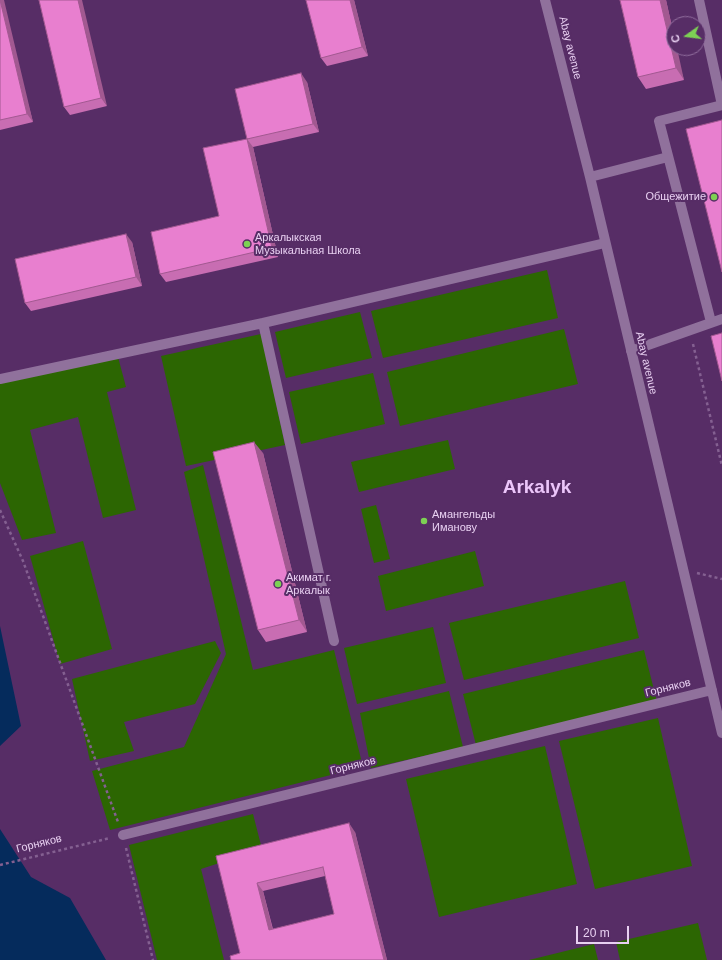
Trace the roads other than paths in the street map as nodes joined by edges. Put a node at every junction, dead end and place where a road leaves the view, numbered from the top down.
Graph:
1 (545, 0) edge
2 (699, 0) edge
3 (722, 105) edge
4 (668, 157) junction
5 (590, 177) junction
6 (605, 243) junction
7 (722, 319) edge
8 (711, 322) junction
9 (262, 323) junction
10 (631, 351) junction
11 (0, 379) edge
12 (334, 642) dead end
13 (712, 690) junction
14 (722, 733) edge
15 (123, 835) road end

1 - 5 street, Abay avenue
2 - 3 street
3 - 4 street
4 - 5 street
4 - 8 street
5 - 6 street, Abay avenue
6 - 9 street
6 - 10 street, Abay avenue
7 - 8 street
8 - 10 street
9 - 11 street
9 - 12 street
10 - 13 street, Abay avenue
13 - 14 street, Abay avenue
13 - 15 street, Горняков

